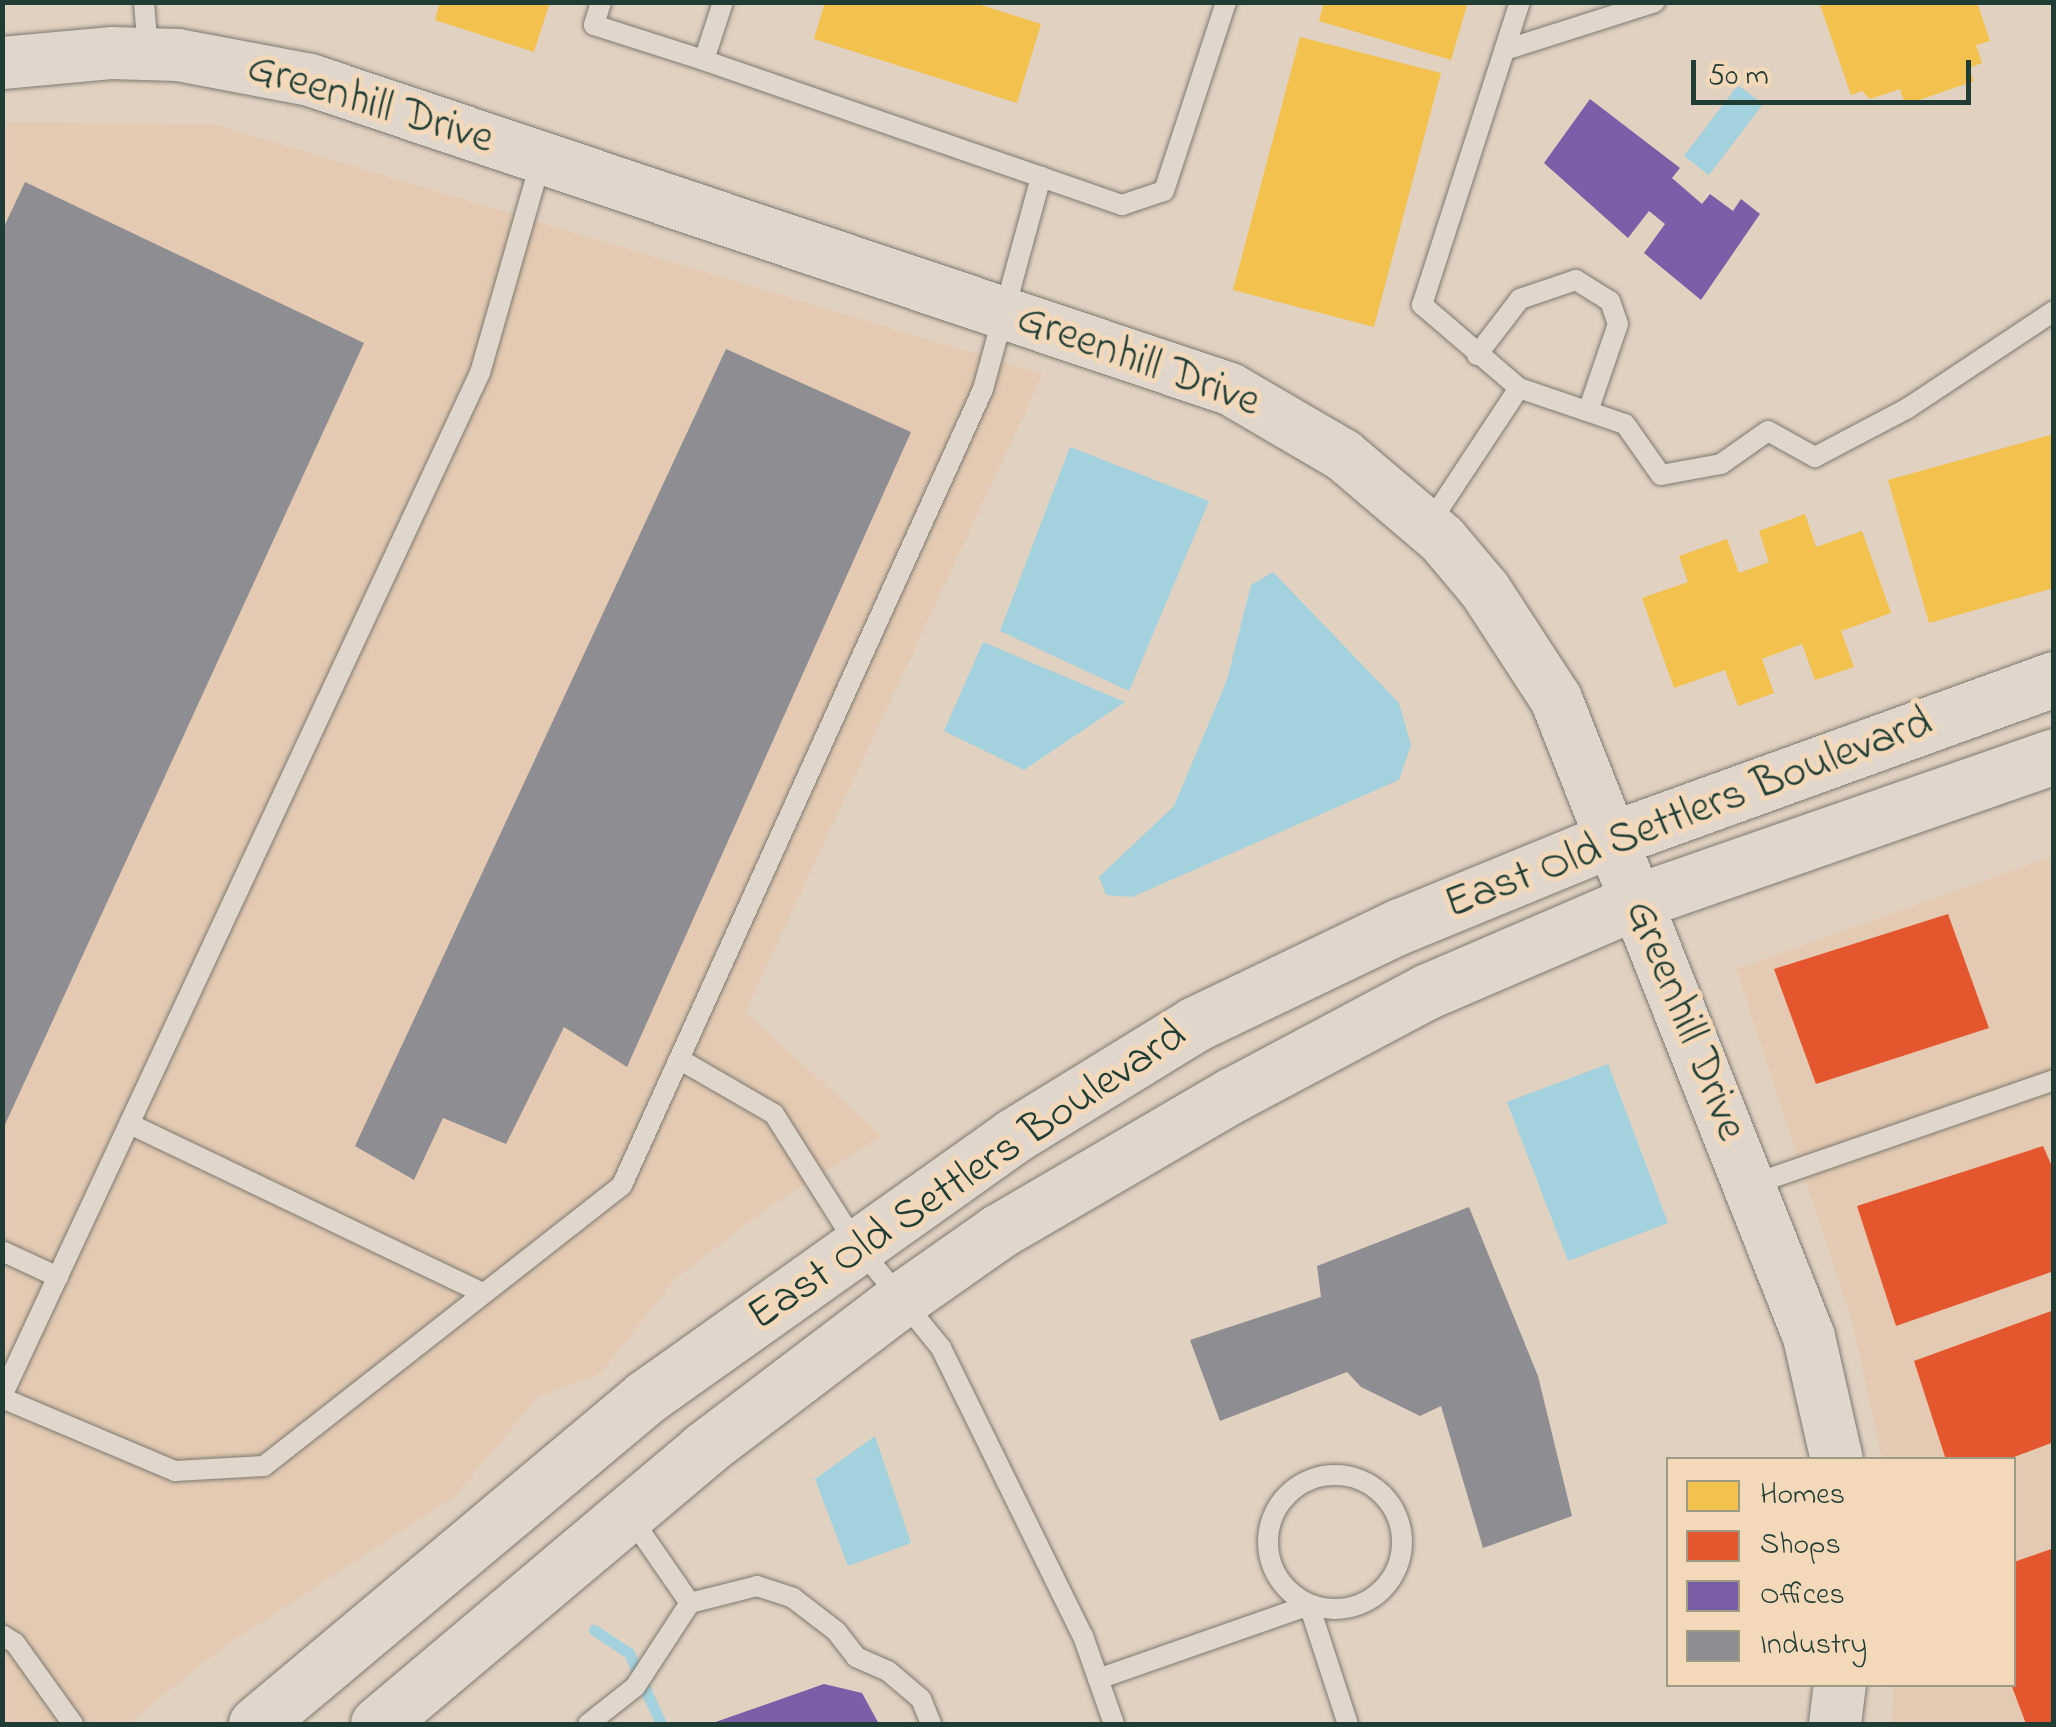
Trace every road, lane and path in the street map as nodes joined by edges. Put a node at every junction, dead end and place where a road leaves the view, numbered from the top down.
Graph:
1 (144, 2) edge
2 (601, 2) edge
3 (723, 2) edge
4 (1226, 2) edge
5 (1520, 2) edge
6 (1655, 2) edge
7 (1505, 50) junction
8 (148, 54) junction
9 (704, 60) junction
10 (2, 63) edge
11 (542, 158) junction
12 (1041, 177) junction
13 (2054, 311) edge
14 (1007, 314) junction
15 (1478, 355) junction
16 (1519, 388) junction
17 (1589, 408) junction
18 (1428, 526) junction
19 (2054, 679) edge
20 (2054, 756) edge
21 (1612, 839) junction
22 (1636, 902) junction
23 (679, 1059) junction
24 (2054, 1080) edge
25 (130, 1124) junction
26 (1750, 1185) junction
27 (856, 1244) junction
28 (2, 1250) edge
29 (58, 1277) junction
30 (483, 1294) junction
31 (898, 1302) junction
32 (2, 1397) edge
33 (1836, 1457) edge
34 (628, 1514) junction
35 (690, 1603) junction
36 (1309, 1605) junction
37 (2, 1635) edge
38 (1098, 1679) junction
39 (1840, 1687) edge
40 (73, 1724) edge
41 (256, 1724) edge
42 (378, 1724) edge
43 (588, 1724) edge
44 (931, 1724) edge
45 (1114, 1724) edge
46 (1348, 1724) edge
47 (1835, 1724) edge

1 - 8 lane
2 - 9 lane
3 - 9 lane
4 - 12 lane
5 - 7 lane
6 - 7 lane
7 - 15 lane
8 - 10 street, Greenhill Drive
8 - 11 street, Greenhill Drive
9 - 12 lane
11 - 14 street, Greenhill Drive
11 - 25 lane
12 - 14 lane
13 - 17 lane
14 - 18 street, Greenhill Drive
14 - 23 lane
15 - 16 lane
15 - 17 lane
16 - 17 lane
16 - 18 lane
18 - 21 street, Greenhill Drive
19 - 21 main road, East Old Settlers Boulevard
20 - 22 main road, East Old Settlers Boulevard
21 - 22 street, Greenhill Drive
21 - 27 main road, East Old Settlers Boulevard
22 - 26 street, Greenhill Drive
22 - 31 main road, East Old Settlers Boulevard
23 - 27 lane
23 - 30 lane
24 - 26 lane
25 - 29 lane
25 - 30 lane
26 - 33 street, Greenhill Drive
27 - 31 lane
27 - 41 main road, East Old Settlers Boulevard
28 - 29 lane
29 - 32 lane
30 - 32 lane
31 - 34 main road, East Old Settlers Boulevard
31 - 38 lane
34 - 35 lane
34 - 42 main road, East Old Settlers Boulevard
35 - 43 lane
35 - 44 lane
36 - 36 lane
36 - 38 lane
36 - 46 lane
37 - 40 lane
38 - 45 lane
39 - 47 street

